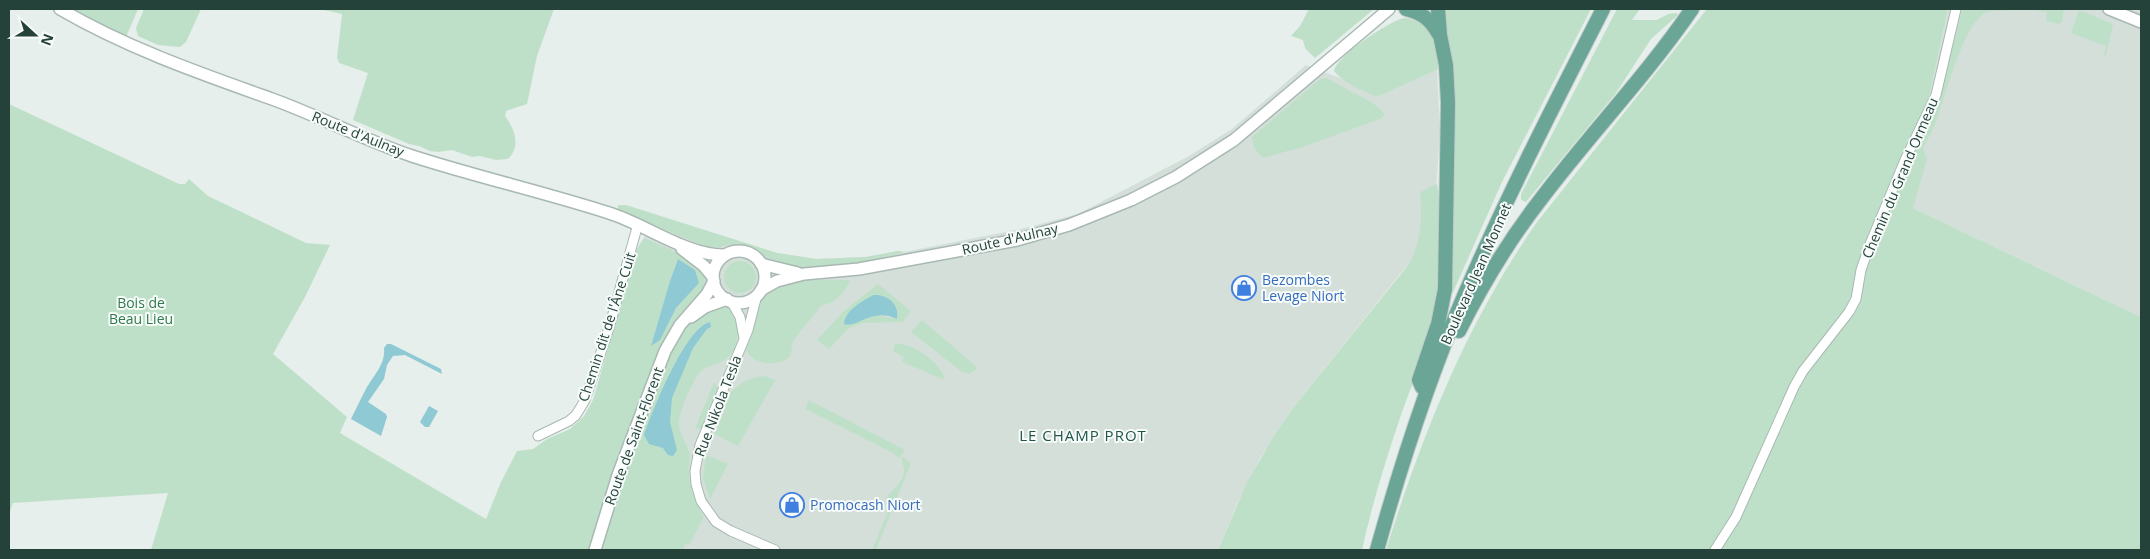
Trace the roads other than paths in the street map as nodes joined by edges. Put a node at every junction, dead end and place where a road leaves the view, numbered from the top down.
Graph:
1 (60, 9) edge
2 (1389, 9) edge
3 (1407, 9) edge
4 (1438, 9) edge
5 (1596, 9) edge
6 (1604, 9) edge
7 (1692, 9) edge
8 (1956, 9) edge
9 (2109, 9) edge
10 (2141, 22) edge
11 (1367, 27) junction
12 (1440, 35) junction
13 (638, 224) junction
14 (664, 236) junction
15 (725, 255) junction
16 (762, 264) junction
17 (804, 274) junction
18 (713, 279) junction
19 (759, 292) junction
20 (729, 300) junction
21 (680, 325) junction
22 (744, 339) junction
23 (1423, 394) junction
24 (538, 436) dead end
25 (595, 550) edge
26 (775, 550) edge
27 (1371, 550) edge
28 (1377, 550) edge
29 (1715, 550) edge

1 - 13 street, Route d'Aulnay
2 - 11 street, Route d'Aulnay
3 - 11 street
3 - 12 main road
4 - 12 main road
5 - 23 main road, Boulevard Jean Monnet
6 - 23 main road, Boulevard Jean Monnet
7 - 23 main road
8 - 29 street, Chemin du Grand Ormeau
9 - 10 street
11 - 17 street, Route d'Aulnay
12 - 23 main road
13 - 14 street, Route d'Aulnay
13 - 24 street, Chemin dit de l'Âne Cuit
14 - 15 street, Route d'Aulnay
14 - 18 street, Route d'Aulnay
15 - 16 street
15 - 18 street
16 - 17 street, Route d'Aulnay
16 - 19 street
17 - 19 street, Route d'Aulnay
18 - 20 street
18 - 21 street, Route de Saint-Florent
19 - 20 street
19 - 22 street, Rue Nikola Tesla
20 - 21 street, Route de Saint-Florent
20 - 22 street, Rue Nikola Tesla
21 - 25 street, Route de Saint-Florent
22 - 26 street, Rue Nikola Tesla
23 - 27 main road, Boulevard Jean Monnet
23 - 28 main road, Boulevard Jean Monnet

